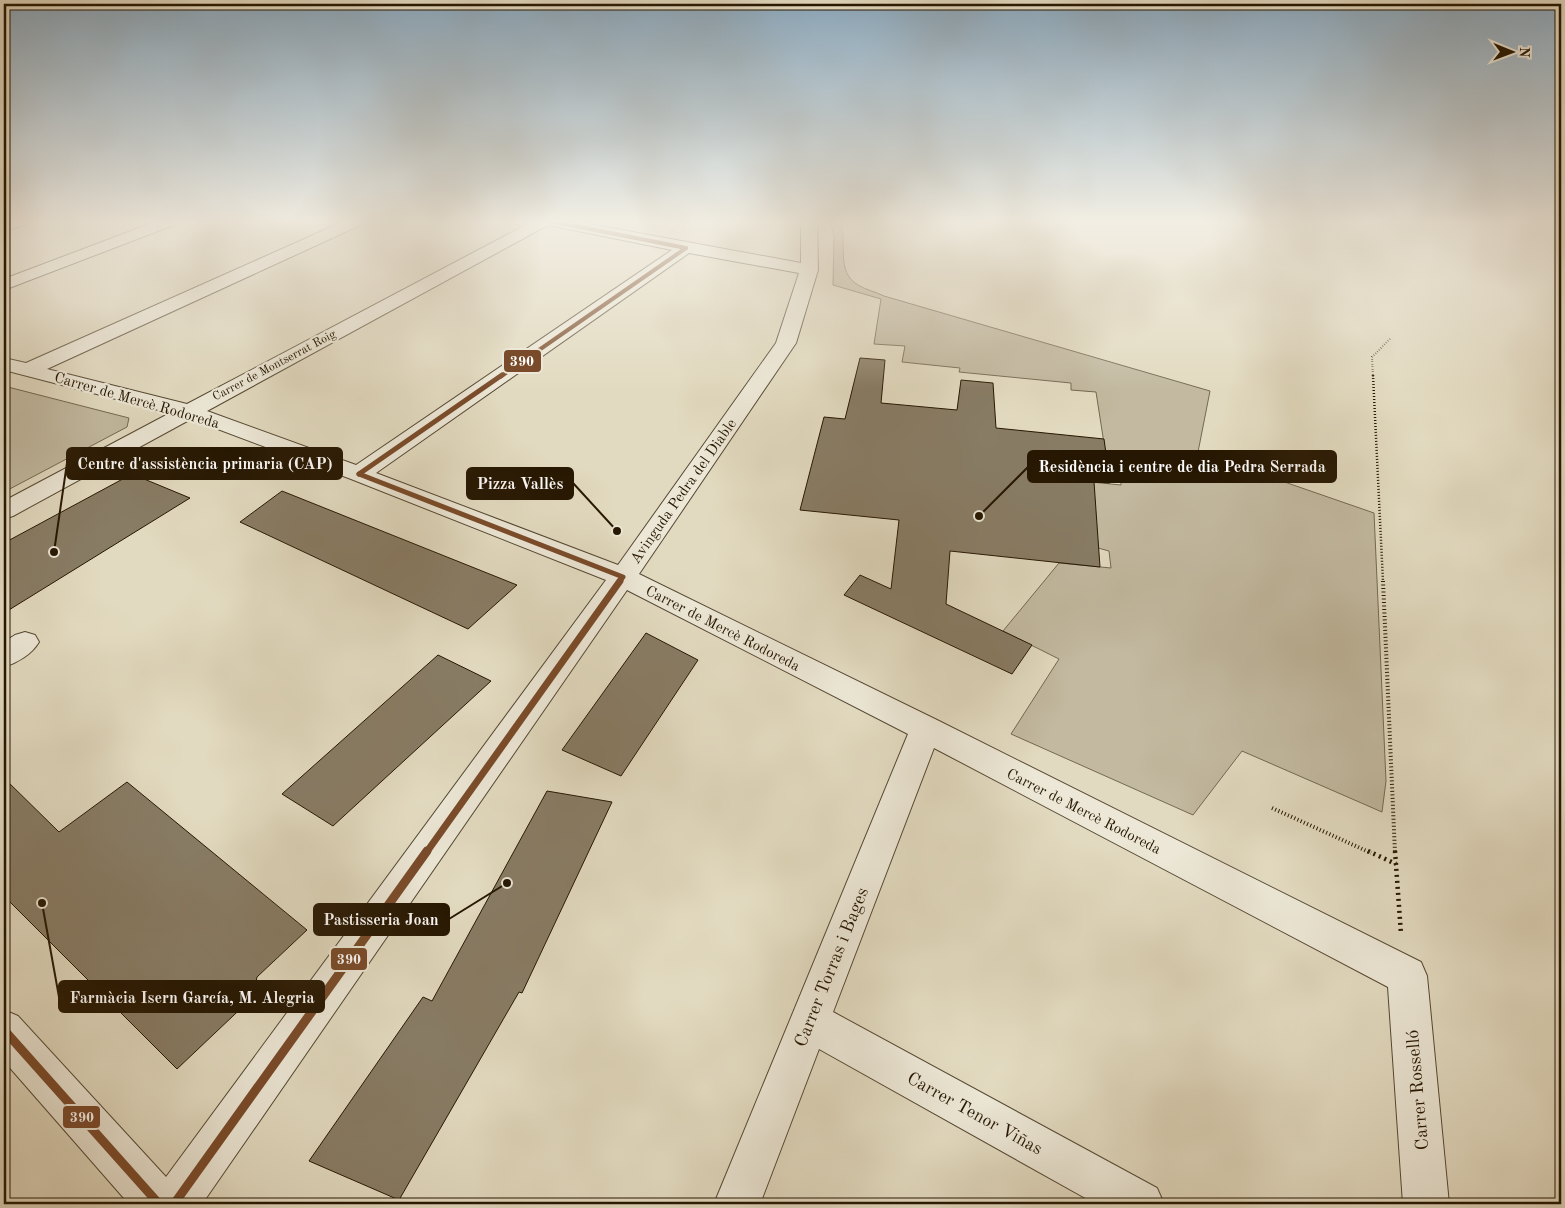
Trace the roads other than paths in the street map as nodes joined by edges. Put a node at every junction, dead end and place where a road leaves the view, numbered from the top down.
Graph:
1 (27, 276) edge
2 (235, 276) edge
3 (441, 276) edge
4 (645, 276) edge
5 (808, 276) edge
6 (4, 285) edge
7 (4, 364) edge
8 (28, 370) junction
9 (188, 412) junction
10 (359, 474) junction
11 (4, 511) edge
12 (623, 578) junction
13 (926, 729) junction
14 (1407, 976) joint
15 (809, 1021) junction
16 (4, 1030) edge
17 (159, 1204) edge
18 (174, 1204) edge
19 (737, 1204) edge
20 (1141, 1204) edge
21 (1426, 1204) edge

1 - 6 street
2 - 8 street
3 - 9 street, Carrer de Montserrat Roig
4 - 10 street
5 - 12 street, Avinguda Pedra del Diable
7 - 8 street, Carrer de Mercè Rodoreda
8 - 9 street, Carrer de Mercè Rodoreda
9 - 10 street, Carrer de Mercè Rodoreda
9 - 11 street, Carrer de Montserrat Roig
10 - 12 street, Carrer de Mercè Rodoreda
12 - 13 street, Carrer de Mercè Rodoreda
12 - 18 street, Avinguda Pedra del Diable
13 - 14 street, Carrer de Mercè Rodoreda
13 - 15 street, Carrer Torras i Bages
14 - 21 street, Carrer Rosselló
15 - 19 street, Carrer Torras i Bages
15 - 20 street, Carrer Tenor Viñas
16 - 17 street

